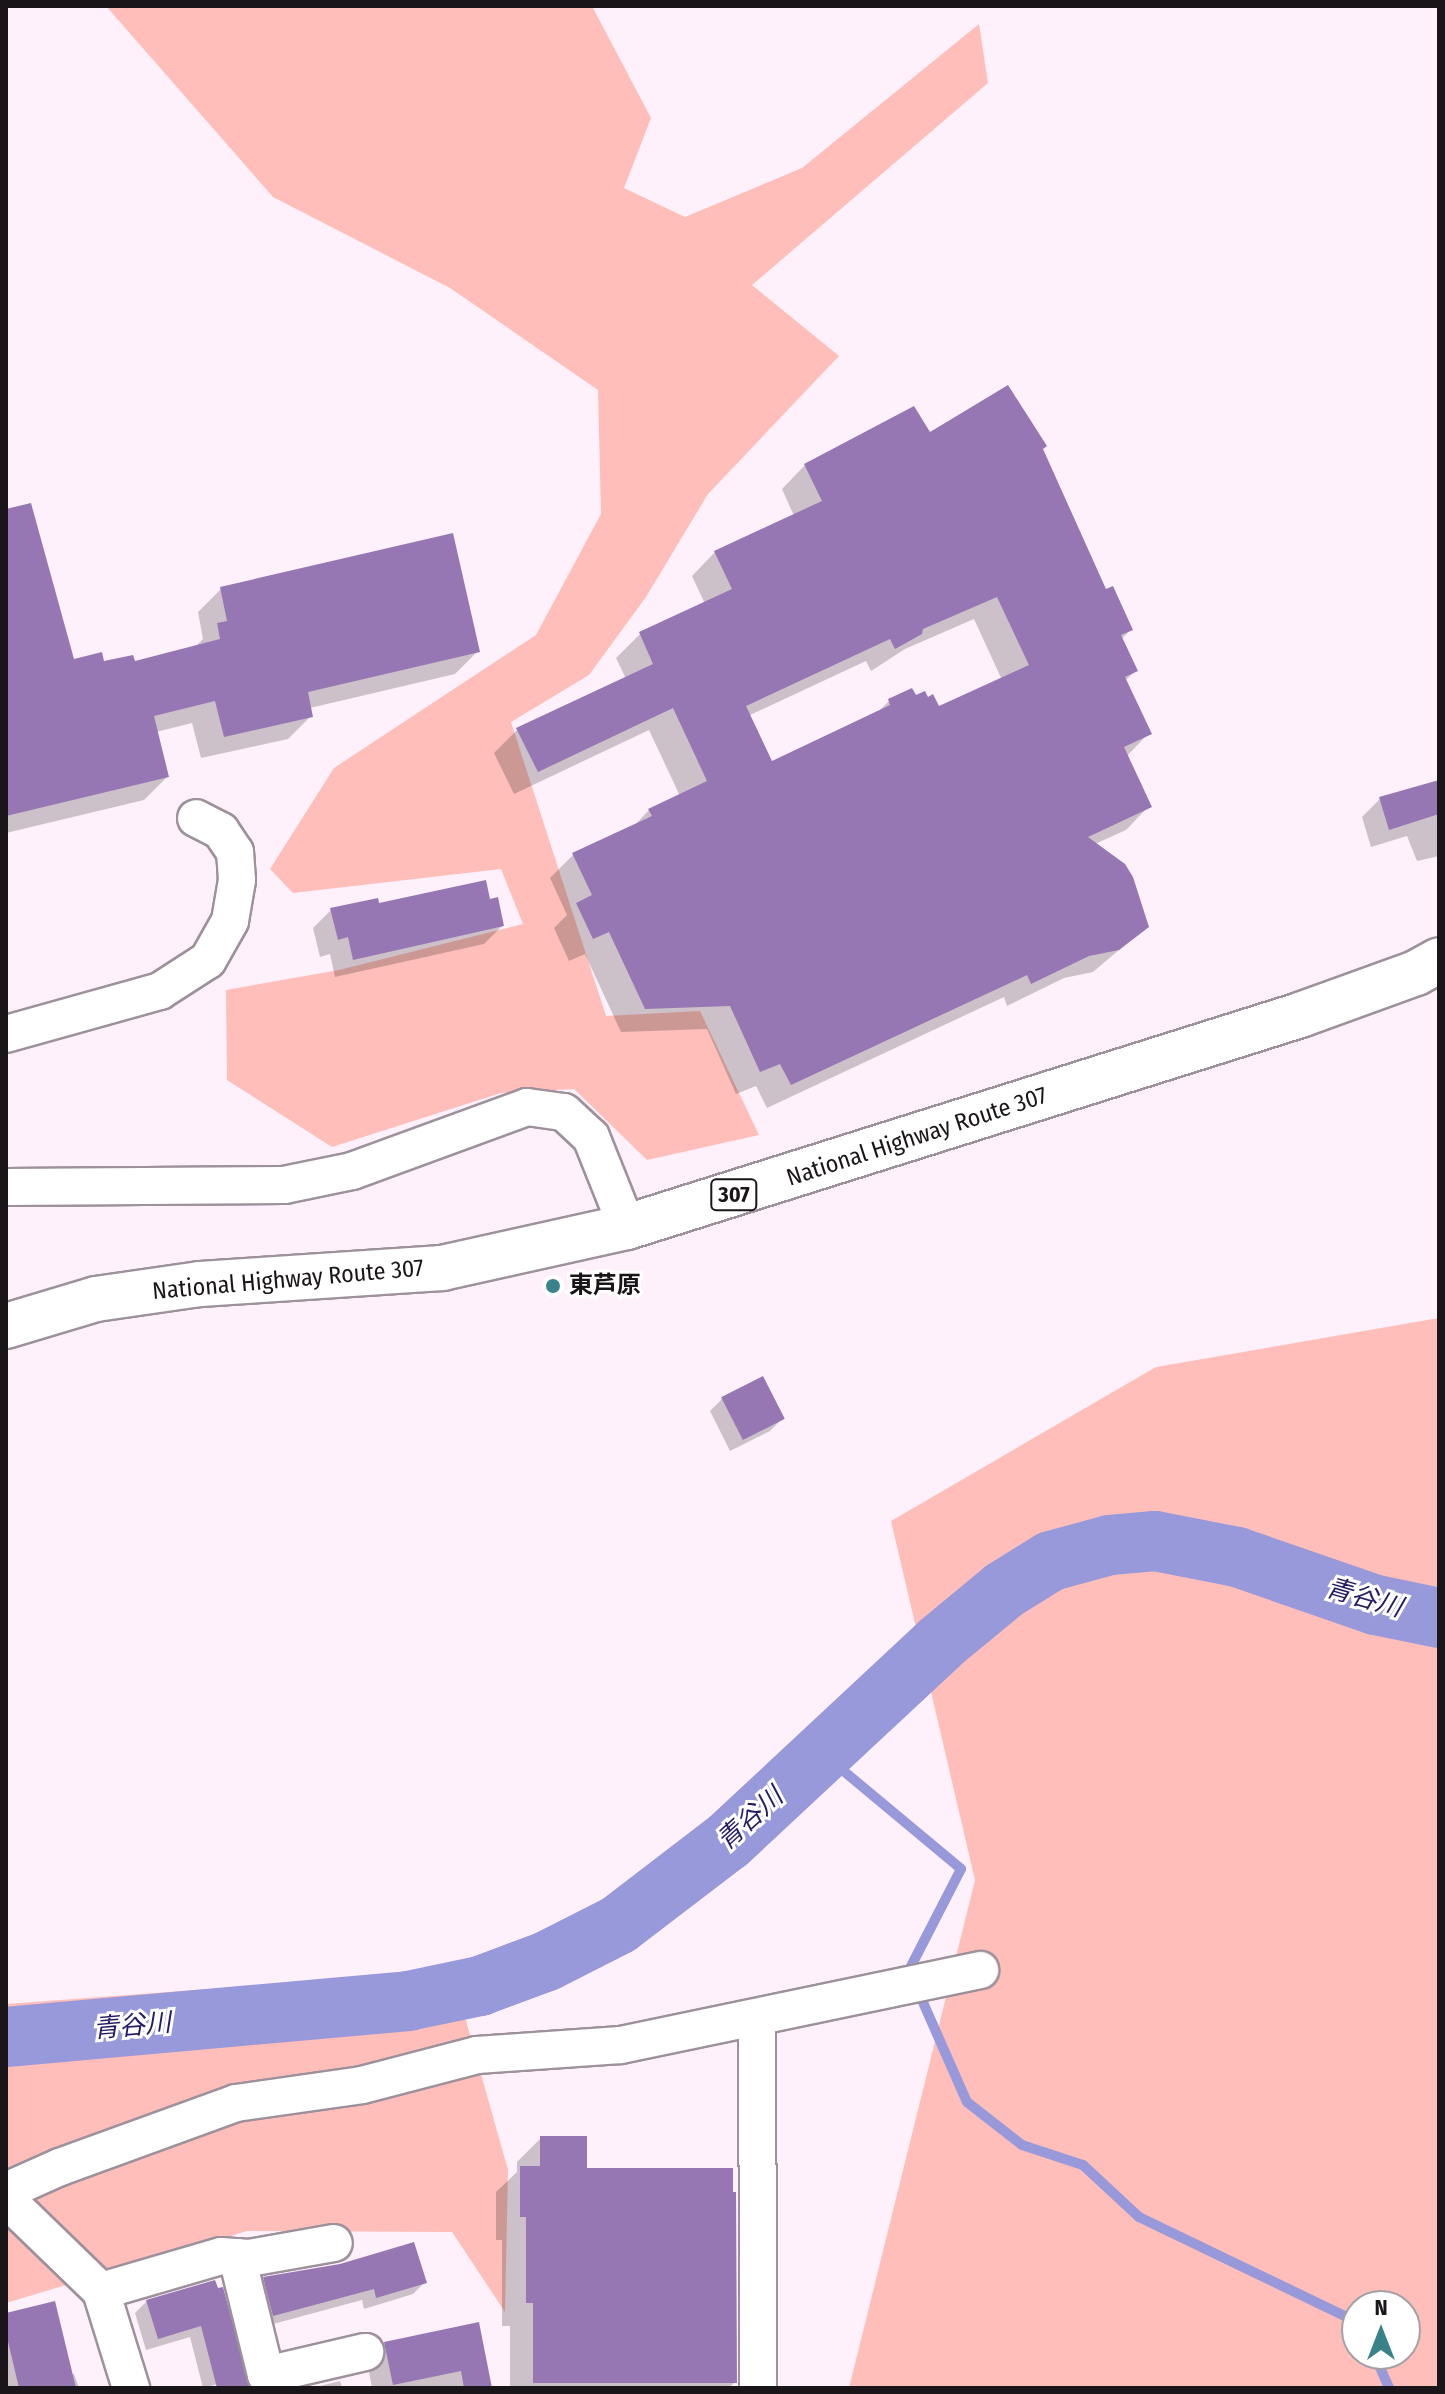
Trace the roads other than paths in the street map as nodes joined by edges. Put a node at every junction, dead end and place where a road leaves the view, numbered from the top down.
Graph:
1 (196, 818) dead end
2 (1439, 960) edge
3 (6, 1034) edge
4 (6, 1187) edge
5 (627, 1227) junction
6 (6, 1326) edge
7 (980, 1970) dead end
8 (757, 2018) junction
9 (6, 2191) edge
10 (6, 2199) edge
11 (334, 2243) dead end
12 (237, 2257) junction
13 (101, 2291) junction
14 (365, 2352) dead end
15 (131, 2388) edge
16 (758, 2388) edge

1 - 3 street
2 - 5 highway, National Highway Route 307 / 307
4 - 5 street
5 - 6 highway, National Highway Route 307 / 307
7 - 8 street
8 - 9 street
8 - 16 street
10 - 13 street
11 - 12 street
12 - 13 street
12 - 14 street
13 - 15 street

